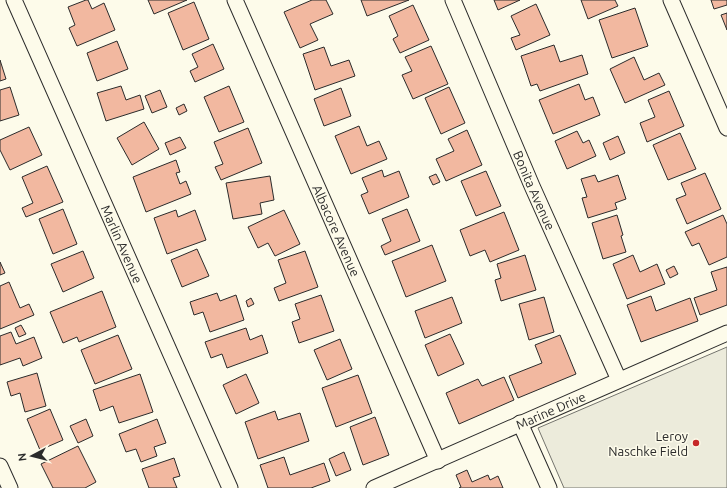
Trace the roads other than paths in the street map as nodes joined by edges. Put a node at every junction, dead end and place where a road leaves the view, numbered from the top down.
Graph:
1 (14, 0) edge
2 (235, 0) edge
3 (453, 0) edge
4 (671, 0) edge
5 (727, 128) edge
6 (727, 333) edge
7 (619, 380) junction
8 (520, 423) junction
9 (438, 461) junction
10 (0, 466) edge
11 (10, 488) edge
12 (230, 488) edge
13 (374, 488) edge
14 (549, 488) edge

1 - 12 street, Marlin Avenue
2 - 9 street, Albacore Avenue
3 - 7 street, Bonita Avenue
4 - 5 street
6 - 7 street, Marine Drive
7 - 8 street, Marine Drive
8 - 9 street, Marine Drive
8 - 14 street
9 - 13 street, Marine Drive
10 - 11 street

